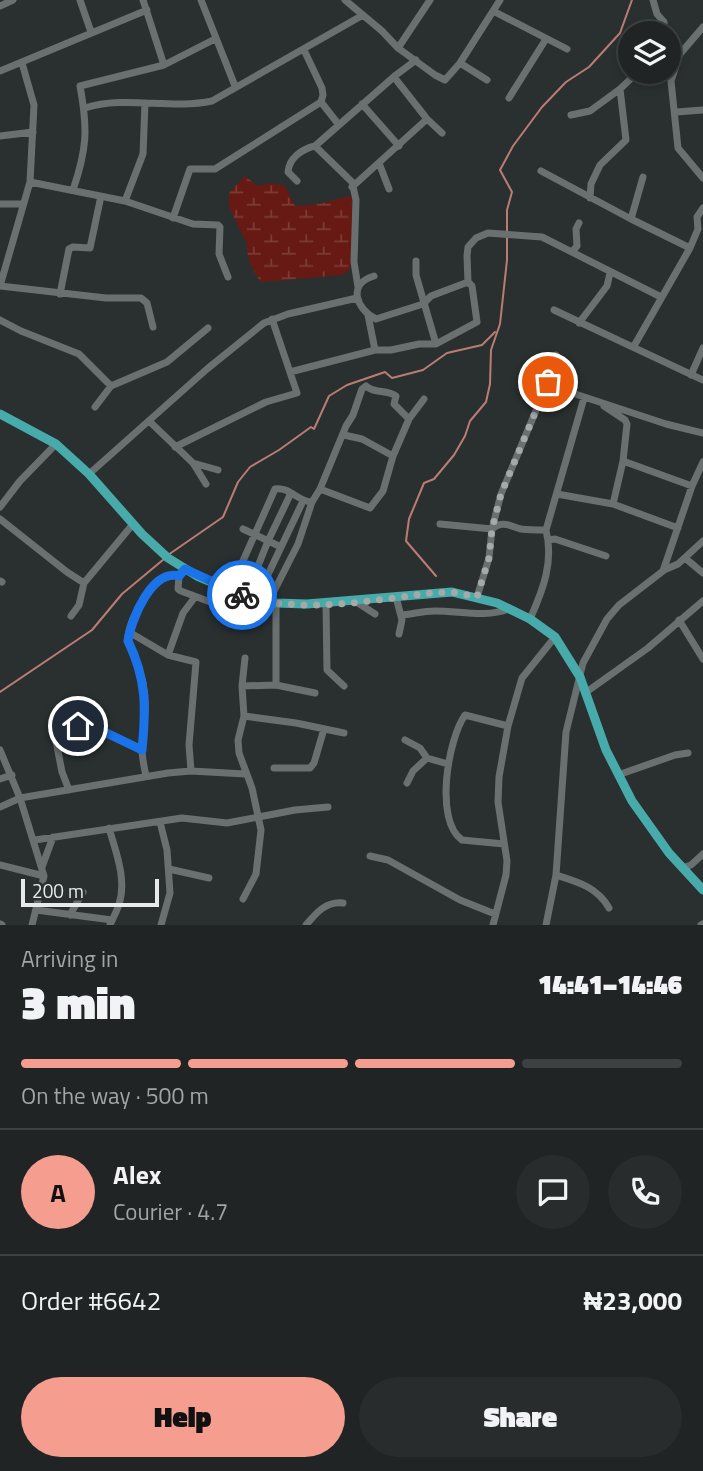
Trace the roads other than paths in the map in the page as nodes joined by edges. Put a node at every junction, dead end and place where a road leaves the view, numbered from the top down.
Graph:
1 (13, 0) edge
2 (80, 0) edge
3 (143, 0) edge
4 (201, 0) edge
5 (345, 0) edge
6 (430, 0) edge
7 (500, 0) edge
8 (653, 0) edge
9 (0, 6) edge
10 (147, 10) junction
11 (495, 12) junction
12 (363, 15) junction
13 (663, 21) edge
14 (703, 27) edge
15 (91, 32) junction
16 (215, 39) junction
17 (546, 39) junction
18 (398, 48) junction
19 (568, 49) dead end
20 (304, 50) junction
21 (681, 53) edge
22 (416, 60) junction
23 (22, 63) junction
24 (460, 64) junction
25 (164, 65) junction
26 (0, 71) edge
27 (394, 77) junction
28 (487, 80) dead end
29 (625, 84) edge
30 (671, 84) edge
31 (235, 86) junction
32 (620, 89) junction
33 (509, 97) dead end
34 (321, 102) junction
35 (145, 103) junction
36 (362, 104) junction
37 (85, 108) junction
38 (703, 110) edge
39 (676, 112) junction
40 (571, 115) dead end
41 (426, 119) junction
42 (339, 125) junction
43 (33, 132) junction
44 (442, 134) dead end
45 (0, 136) edge
46 (315, 146) junction
47 (399, 146) junction
48 (379, 163) junction
49 (541, 171) dead end
50 (643, 177) dead end
51 (703, 178) edge
52 (297, 181) dead end
53 (30, 182) junction
54 (352, 187) junction
55 (73, 190) junction
56 (389, 190) dead end
57 (101, 196) junction
58 (590, 198) junction
59 (125, 201) junction
60 (0, 204) edge
61 (23, 204) junction
62 (703, 208) edge
63 (173, 218) junction
64 (631, 219) junction
65 (579, 223) dead end
66 (690, 248) junction
67 (572, 252) junction
68 (416, 261) dead end
69 (610, 273) junction
70 (374, 276) dead end
71 (228, 277) dead end
72 (468, 282) junction
73 (0, 286) edge
74 (358, 287) junction
75 (60, 294) junction
76 (661, 297) junction
77 (357, 298) junction
78 (425, 303) junction
79 (554, 310) dead end
80 (368, 315) junction
81 (0, 320) edge
82 (272, 320) junction
83 (579, 323) junction
84 (153, 327) dead end
85 (208, 328) dead end
86 (436, 344) junction
87 (634, 346) junction
88 (703, 348) edge
89 (375, 349) junction
90 (556, 355) dead end
91 (290, 372) junction
92 (691, 375) junction
93 (703, 380) edge
94 (548, 382) junction
95 (111, 386) junction
96 (584, 398) junction
97 (424, 399) dead end
98 (601, 403) junction
99 (95, 407) dead end
100 (0, 414) edge
101 (409, 419) junction
102 (149, 421) junction
103 (703, 433) edge
104 (344, 436) junction
105 (56, 444) junction
106 (174, 447) junction
107 (393, 456) junction
108 (623, 461) junction
109 (703, 462) edge
110 (192, 463) junction
111 (218, 470) dead end
112 (89, 474) junction
113 (206, 484) dead end
114 (692, 486) junction
115 (320, 489) junction
116 (291, 493) junction
117 (557, 494) junction
118 (303, 501) junction
119 (312, 502) junction
120 (613, 504) junction
121 (0, 507) edge
122 (0, 519) edge
123 (133, 524) junction
124 (440, 524) dead end
125 (678, 528) junction
126 (243, 529) dead end
127 (492, 529) junction
128 (545, 530) junction
129 (255, 535) junction
130 (548, 540) junction
131 (268, 541) junction
132 (703, 541) edge
133 (281, 547) junction
134 (606, 556) dead end
135 (685, 558) junction
136 (663, 571) junction
137 (182, 573) junction
138 (703, 573) edge
139 (84, 583) junction
140 (230, 590) junction
141 (246, 596) junction
142 (195, 597) junction
143 (396, 597) junction
144 (477, 597) junction
145 (268, 601) junction
146 (355, 601) junction
147 (703, 601) edge
148 (213, 603) dead end
149 (326, 604) junction
150 (510, 608) junction
151 (375, 614) dead end
152 (401, 615) junction
153 (71, 616) dead end
154 (530, 619) junction
155 (679, 620) junction
156 (129, 632) junction
157 (399, 634) dead end
158 (555, 637) junction
159 (168, 655) junction
160 (245, 657) dead end
161 (703, 659) edge
162 (580, 677) junction
163 (276, 685) junction
164 (242, 686) junction
165 (344, 686) dead end
166 (315, 693) dead end
167 (585, 693) junction
168 (244, 716) junction
169 (508, 726) junction
170 (324, 729) junction
171 (344, 733) dead end
172 (405, 740) dead end
173 (0, 750) edge
174 (142, 750) junction
175 (688, 753) dead end
176 (427, 758) junction
177 (447, 764) junction
178 (274, 768) dead end
179 (191, 771) junction
180 (245, 774) junction
181 (12, 775) junction
182 (618, 775) junction
183 (146, 776) junction
184 (0, 779) edge
185 (407, 783) dead end
186 (69, 790) junction
187 (20, 798) junction
188 (0, 807) edge
189 (328, 807) dead end
190 (257, 818) junction
191 (160, 822) junction
192 (109, 828) junction
193 (52, 837) junction
194 (35, 841) junction
195 (504, 844) junction
196 (703, 854) edge
197 (370, 856) dead end
198 (0, 865) edge
199 (682, 868) junction
200 (169, 869) junction
201 (43, 872) junction
202 (556, 876) junction
203 (209, 878) dead end
204 (703, 890) edge
205 (83, 892) dead end
206 (243, 899) dead end
207 (343, 903) dead end
208 (610, 908) dead end
209 (36, 910) junction
210 (495, 914) junction
211 (70, 915) junction
212 (111, 923) edge
213 (32, 925) edge
214 (161, 925) edge
215 (306, 925) edge
216 (493, 925) edge
217 (546, 925) edge

1 - 9 street
2 - 15 street
3 - 10 street
4 - 16 street
5 - 12 street
6 - 18 street
7 - 11 street
8 - 13 street
10 - 15 street
10 - 25 street
11 - 17 street
11 - 24 street
12 - 18 street
12 - 20 street
14 - 21 street
15 - 23 street
16 - 25 street
16 - 31 street
17 - 19 street
17 - 33 street
18 - 22 street
20 - 31 street
20 - 34 street
22 - 24 street
22 - 27 street
23 - 26 street
23 - 43 street
24 - 28 street
25 - 37 street
27 - 36 street
27 - 41 street
29 - 32 street
30 - 39 street
31 - 35 street
32 - 40 street
32 - 58 street
34 - 42 street
34 - 63 street
35 - 37 street
35 - 59 street
36 - 42 street
36 - 47 street
37 - 55 street
38 - 39 street
39 - 51 street
41 - 44 street
41 - 47 street
42 - 46 street
43 - 45 street
43 - 53 street
46 - 52 street
46 - 54 street
47 - 48 street
48 - 54 street
48 - 56 street
49 - 58 street
50 - 64 street
53 - 55 street
53 - 61 street
54 - 74 street
55 - 57 street
57 - 59 street
57 - 75 street
58 - 64 street
59 - 63 street
60 - 61 street
61 - 73 street
62 - 66 street
63 - 71 street
64 - 66 street
65 - 67 street
66 - 76 street
67 - 69 street
67 - 72 street
68 - 78 street
69 - 76 street
69 - 83 street
70 - 74 street
72 - 78 street
72 - 86 street
73 - 75 street
74 - 77 street
75 - 84 street
76 - 87 street
77 - 80 street
77 - 82 street
78 - 80 street
78 - 86 street
79 - 83 street
80 - 89 street
81 - 95 street
82 - 91 street
82 - 102 street
83 - 87 street
85 - 95 street
86 - 89 street
87 - 92 street
88 - 92 street
89 - 91 street
90 - 94 street
91 - 106 street
92 - 93 street
94 - 96 street
94 - 127 street
95 - 99 street
96 - 98 street
96 - 117 street
97 - 101 street
98 - 103 street
98 - 108 street
100 - 105 main road
101 - 104 street
101 - 107 street
102 - 106 street
102 - 112 street
104 - 107 street
104 - 115 street
105 - 112 main road
105 - 121 street
106 - 110 street
107 - 115 street
108 - 114 street
108 - 120 street
109 - 114 street
110 - 111 street
110 - 113 street
112 - 123 main road
114 - 125 street
115 - 119 street
116 - 118 street
116 - 129 street
116 - 131 street
117 - 120 street
117 - 128 street
118 - 119 street
118 - 133 street
119 - 145 street
120 - 125 street
122 - 139 street
123 - 137 main road
123 - 139 street
124 - 127 street
125 - 136 street
126 - 129 street
127 - 128 street
127 - 144 street
128 - 130 street
129 - 131 street
129 - 140 street
130 - 134 street
130 - 154 street
131 - 133 street
131 - 141 street
132 - 135 street
133 - 145 street
135 - 136 street
135 - 138 street
136 - 162 street
137 - 140 main road
137 - 142 street
137 - 156 street
139 - 153 street
140 - 141 main road
141 - 145 main road
142 - 148 street
142 - 159 street
143 - 144 main road
143 - 146 main road
143 - 152 street
144 - 150 main road
145 - 149 main road
145 - 163 street
146 - 149 main road
146 - 151 street
147 - 155 street
149 - 165 street
150 - 152 street
150 - 154 main road
152 - 157 street
154 - 158 main road
155 - 161 street
155 - 167 street
156 - 159 street
156 - 174 street
158 - 162 main road
158 - 169 street
159 - 179 street
160 - 164 street
162 - 167 main road
162 - 202 street
163 - 164 street
163 - 166 street
164 - 168 street
167 - 182 main road
168 - 170 street
168 - 180 street
169 - 177 street
169 - 195 street
170 - 171 street
170 - 178 street
172 - 176 street
173 - 181 street
174 - 183 street
174 - 186 street
175 - 182 street
176 - 177 street
176 - 185 street
177 - 195 street
179 - 180 street
179 - 183 street
180 - 190 street
181 - 184 street
181 - 187 street
182 - 199 main road
183 - 186 street
186 - 187 street
187 - 188 street
187 - 194 street
189 - 190 street
190 - 191 street
190 - 206 street
191 - 192 street
191 - 200 street
192 - 193 street
192 - 212 street
193 - 194 street
193 - 201 street
194 - 201 street
195 - 210 street
196 - 199 street
197 - 210 street
198 - 201 street
199 - 204 main road
200 - 203 street
200 - 214 street
201 - 209 street
202 - 208 street
202 - 217 street
205 - 211 street
207 - 215 street
209 - 211 street
209 - 213 street
210 - 216 street
211 - 212 street

